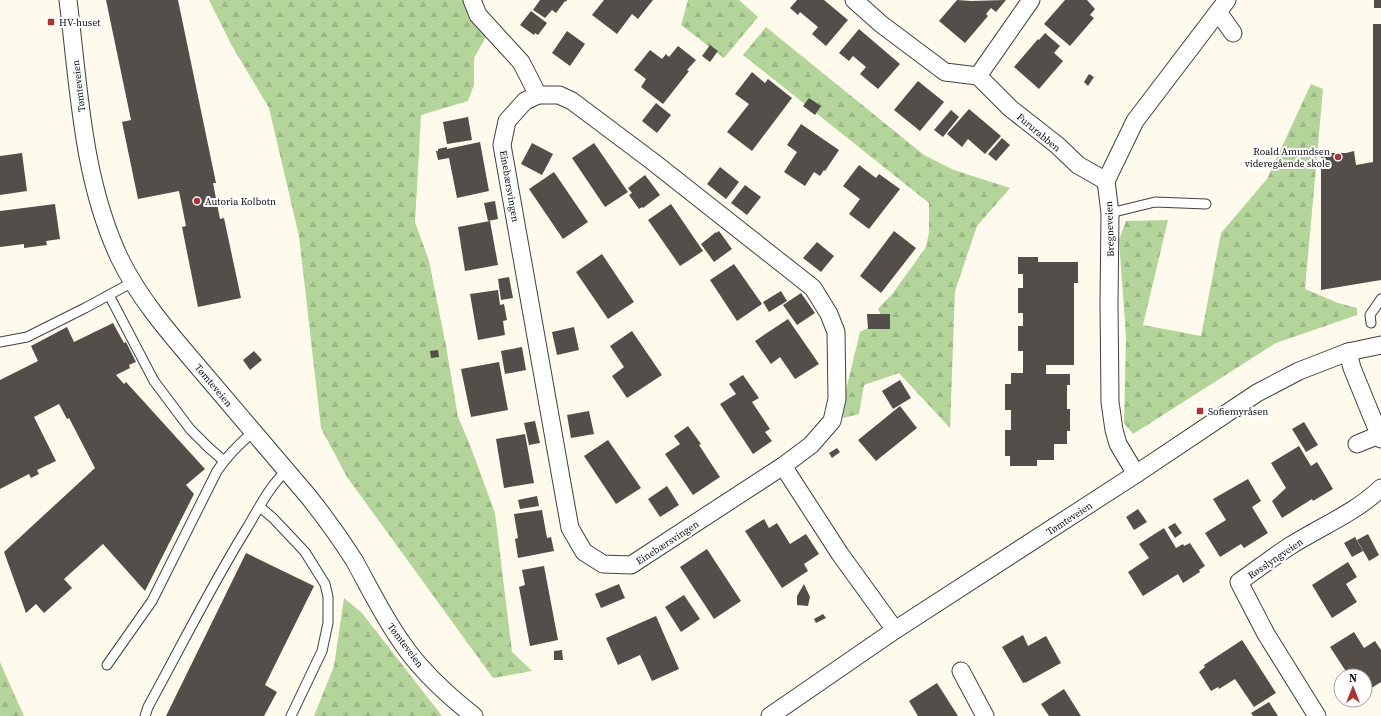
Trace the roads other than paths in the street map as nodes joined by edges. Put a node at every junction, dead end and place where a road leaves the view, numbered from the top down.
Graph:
1 (68, 0) edge
2 (472, 0) edge
3 (854, 0) edge
4 (1031, 0) edge
5 (1222, 6) edge
6 (1233, 33) dead end
7 (978, 76) junction
8 (538, 95) junction
9 (1106, 181) junction
10 (1206, 204) dead end
11 (1110, 213) junction
12 (133, 282) junction
13 (109, 295) junction
14 (1381, 299) edge
15 (1371, 323) dead end
16 (0, 342) edge
17 (1381, 345) edge
18 (1348, 352) junction
19 (254, 432) junction
20 (1380, 437) edge
21 (1357, 444) dead end
22 (224, 461) junction
23 (783, 466) junction
24 (286, 471) junction
25 (1136, 474) junction
26 (1381, 488) edge
27 (260, 507) junction
28 (894, 630) junction
29 (107, 665) dead end
30 (960, 671) dead end
31 (145, 716) edge
32 (291, 716) edge
33 (474, 716) edge
34 (770, 716) edge
35 (985, 716) edge
36 (1317, 716) edge

1 - 12 street, Tømteveien
2 - 8 street
3 - 7 street
4 - 7 street
5 - 6 street
5 - 9 street
7 - 9 street, Fururabben
8 - 23 street, Einebærsvingen
8 - 23 street, Einebærsvingen
9 - 11 street, Bregneveien
10 - 11 lane
11 - 25 street, Bregneveien
12 - 13 lane
12 - 19 street, Tømteveien
13 - 16 lane
13 - 22 lane
14 - 15 lane
17 - 18 street, Tømteveien
18 - 20 street
18 - 25 street, Tømteveien
19 - 22 lane
19 - 24 street, Tømteveien
20 - 21 street
22 - 29 lane
23 - 28 street
24 - 27 lane
24 - 33 street, Tømteveien
25 - 28 street, Tømteveien
26 - 36 street, Røsslyngveien
27 - 31 lane
27 - 32 lane
28 - 34 street, Tømteveien
30 - 35 street

